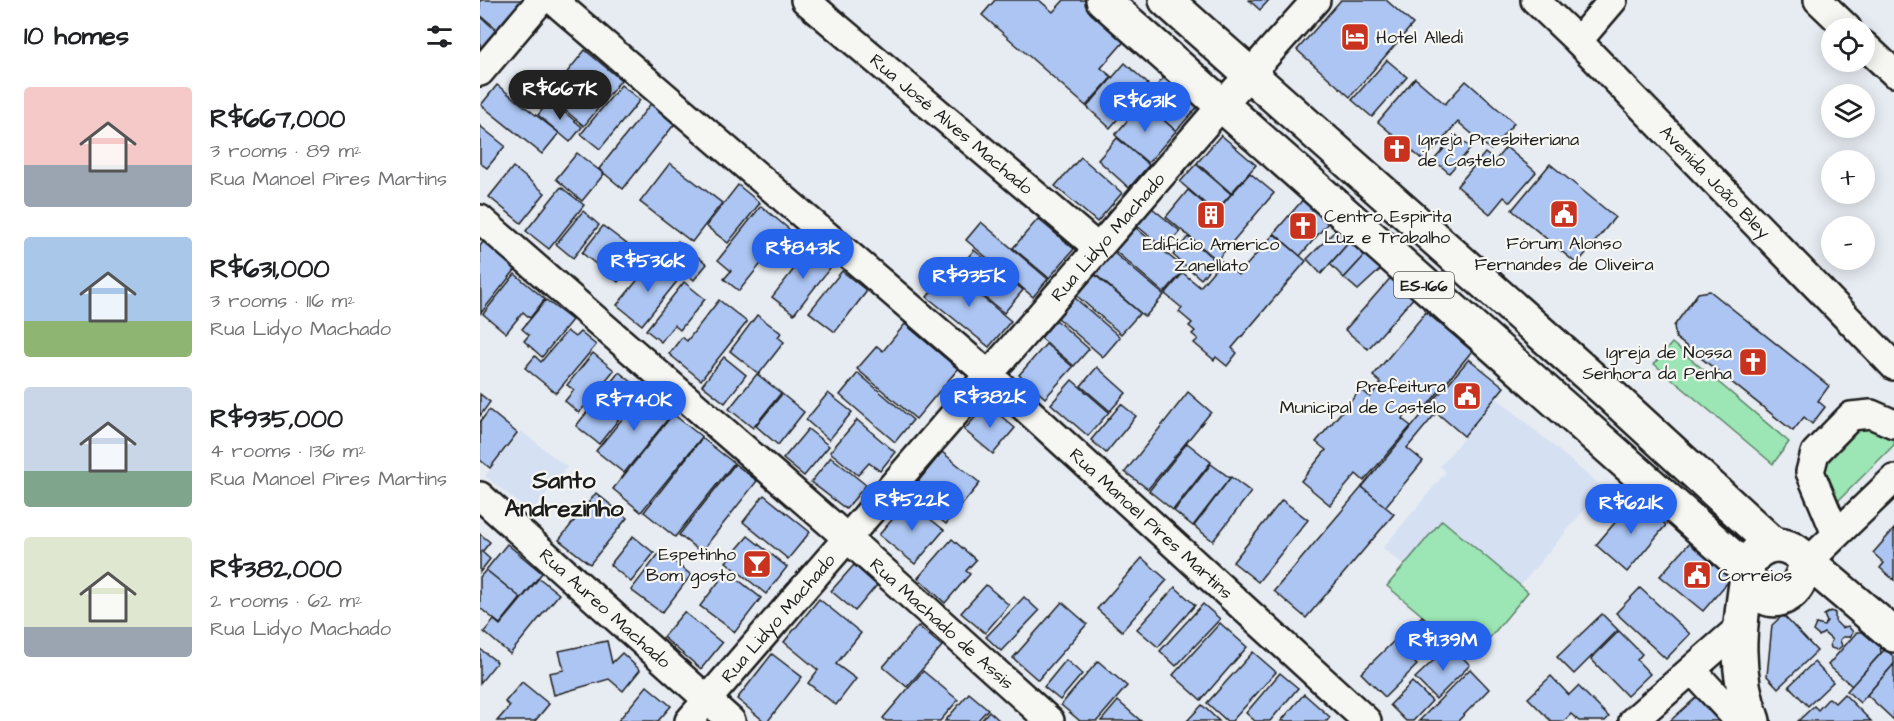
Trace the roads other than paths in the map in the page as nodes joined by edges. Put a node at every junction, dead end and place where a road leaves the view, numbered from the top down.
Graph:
1 (541, 0) edge
2 (553, 0) edge
3 (805, 0) edge
4 (1103, 0) edge
5 (1166, 0) edge
6 (1316, 0) edge
7 (1535, 0) edge
8 (1613, 0) edge
9 (1818, 0) edge
10 (1837, 18) edge
11 (1578, 41) junction
12 (1875, 55) edge
13 (480, 72) edge
14 (1250, 73) junction
15 (1894, 73) edge
16 (1222, 105) junction
17 (480, 219) edge
18 (1098, 248) junction
19 (1894, 366) edge
20 (989, 375) junction
21 (1604, 389) junction
22 (1576, 421) junction
23 (1894, 424) edge
24 (1894, 479) edge
25 (480, 496) edge
26 (1836, 534) junction
27 (847, 538) junction
28 (1774, 545) junction
29 (1808, 562) junction
30 (1747, 573) junction
31 (1739, 628) junction
32 (1894, 635) edge
33 (1692, 670) junction
34 (708, 700) junction
35 (689, 721) edge
36 (731, 721) edge
37 (1050, 721) edge
38 (1366, 721) edge
39 (1633, 721) edge
40 (1739, 721) edge
41 (1753, 721) edge

1 - 13 street
2 - 20 street, Rua Manoel Pires Martins
3 - 18 street, Rua José Alves Machado
4 - 16 main road, ES-166
5 - 14 main road, ES-166
6 - 14 street, Rua Lidyo Machado
7 - 11 street, Avenida João Bley
8 - 11 street
9 - 10 street
11 - 19 street, Avenida João Bley
12 - 15 street
14 - 16 street, Rua Lidyo Machado
14 - 21 main road, ES-166
16 - 18 street, Rua Lidyo Machado
16 - 22 main road, ES-166
17 - 27 street, Rua Machado de Assis
18 - 20 street, Rua Lidyo Machado
20 - 27 street, Rua Lidyo Machado
20 - 38 street, Rua Manoel Pires Martins
21 - 22 main road
21 - 28 main road, ES-166
22 - 30 main road, ES-166
23 - 26 street
24 - 26 street
25 - 34 street, Rua Aureo Machado
26 - 29 street
27 - 34 street, Rua Lidyo Machado
27 - 37 street, Rua Machado de Assis
28 - 29 main road
28 - 30 main road
29 - 30 main road
29 - 32 main road
30 - 31 main road
31 - 33 street
31 - 41 main road
33 - 39 street
33 - 40 street
34 - 35 street, Rua Lidyo Machado
34 - 36 street, Rua Aureo Machado

